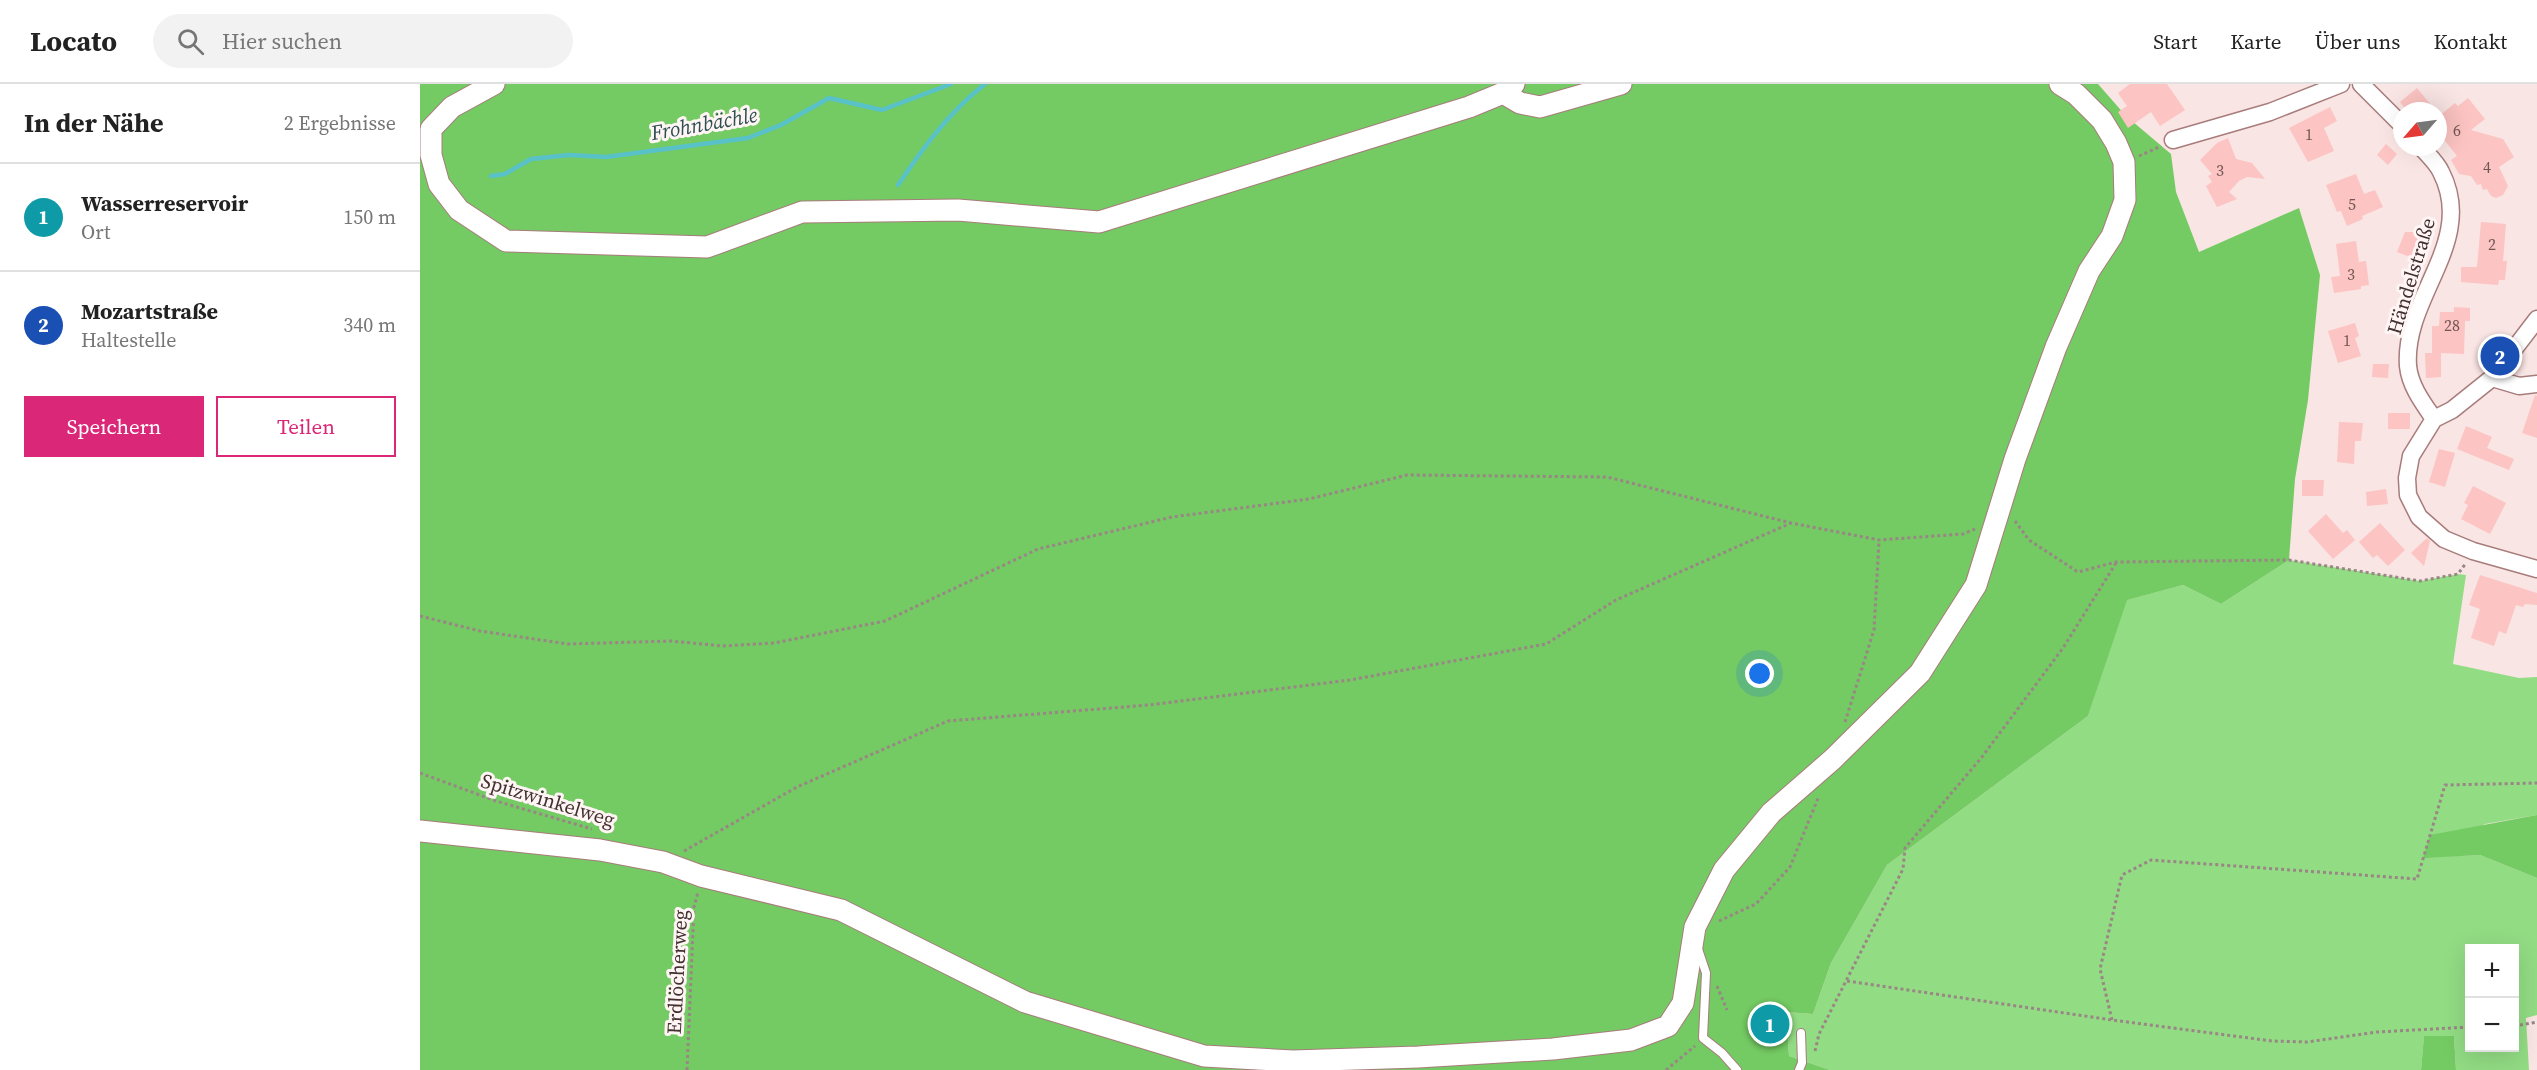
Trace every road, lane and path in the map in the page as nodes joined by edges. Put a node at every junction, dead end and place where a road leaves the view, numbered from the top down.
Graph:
1 (494, 84) edge
2 (1621, 84) edge
3 (2060, 84) edge
4 (2341, 84) edge
5 (2361, 84) edge
6 (1508, 88) edge
7 (2393, 116) edge
8 (2173, 140) joint
9 (2428, 156) edge
10 (2124, 162) junction
11 (2537, 318) edge
12 (2492, 378) junction
13 (2537, 384) edge
14 (2434, 419) junction
15 (2002, 502) junction
16 (1791, 523) junction
17 (1983, 525) dead end
18 (1879, 540) junction
19 (2473, 551) junction
20 (2116, 562) junction
21 (2537, 569) edge
22 (420, 616) edge
23 (1843, 726) dead end
24 (420, 773) edge
25 (2537, 783) edge
26 (1821, 792) dead end
27 (420, 831) edge
28 (598, 831) dead end
29 (663, 862) junction
30 (701, 876) junction
31 (1694, 934) junction
32 (1847, 981) junction
33 (2112, 1020) junction
34 (2537, 1022) edge
35 (2519, 1025) edge
36 (2465, 1027) edge
37 (1801, 1033) dead end
38 (1703, 1038) junction
39 (1814, 1052) dead end
40 (687, 1070) edge
41 (1666, 1070) edge
42 (1737, 1070) edge
43 (1799, 1070) edge

1 - 6 street
2 - 6 street
3 - 10 street
4 - 8 street
5 - 7 street
8 - 10 path
9 - 14 street, Händelstraße
10 - 15 street
11 - 12 street
12 - 13 street
12 - 14 street
14 - 19 street
15 - 20 path
15 - 31 street
16 - 18 path
16 - 22 path
16 - 29 path
17 - 18 path
18 - 23 path
19 - 20 path
19 - 21 street
20 - 32 path
24 - 28 path, Spitzwinkelweg
25 - 33 path
26 - 31 path
27 - 29 street
29 - 30 street
30 - 31 street
30 - 40 path, Erdlöcherweg
31 - 38 lane
32 - 33 path
32 - 39 path
33 - 36 path
34 - 35 path
37 - 43 lane
38 - 41 path
38 - 42 lane

